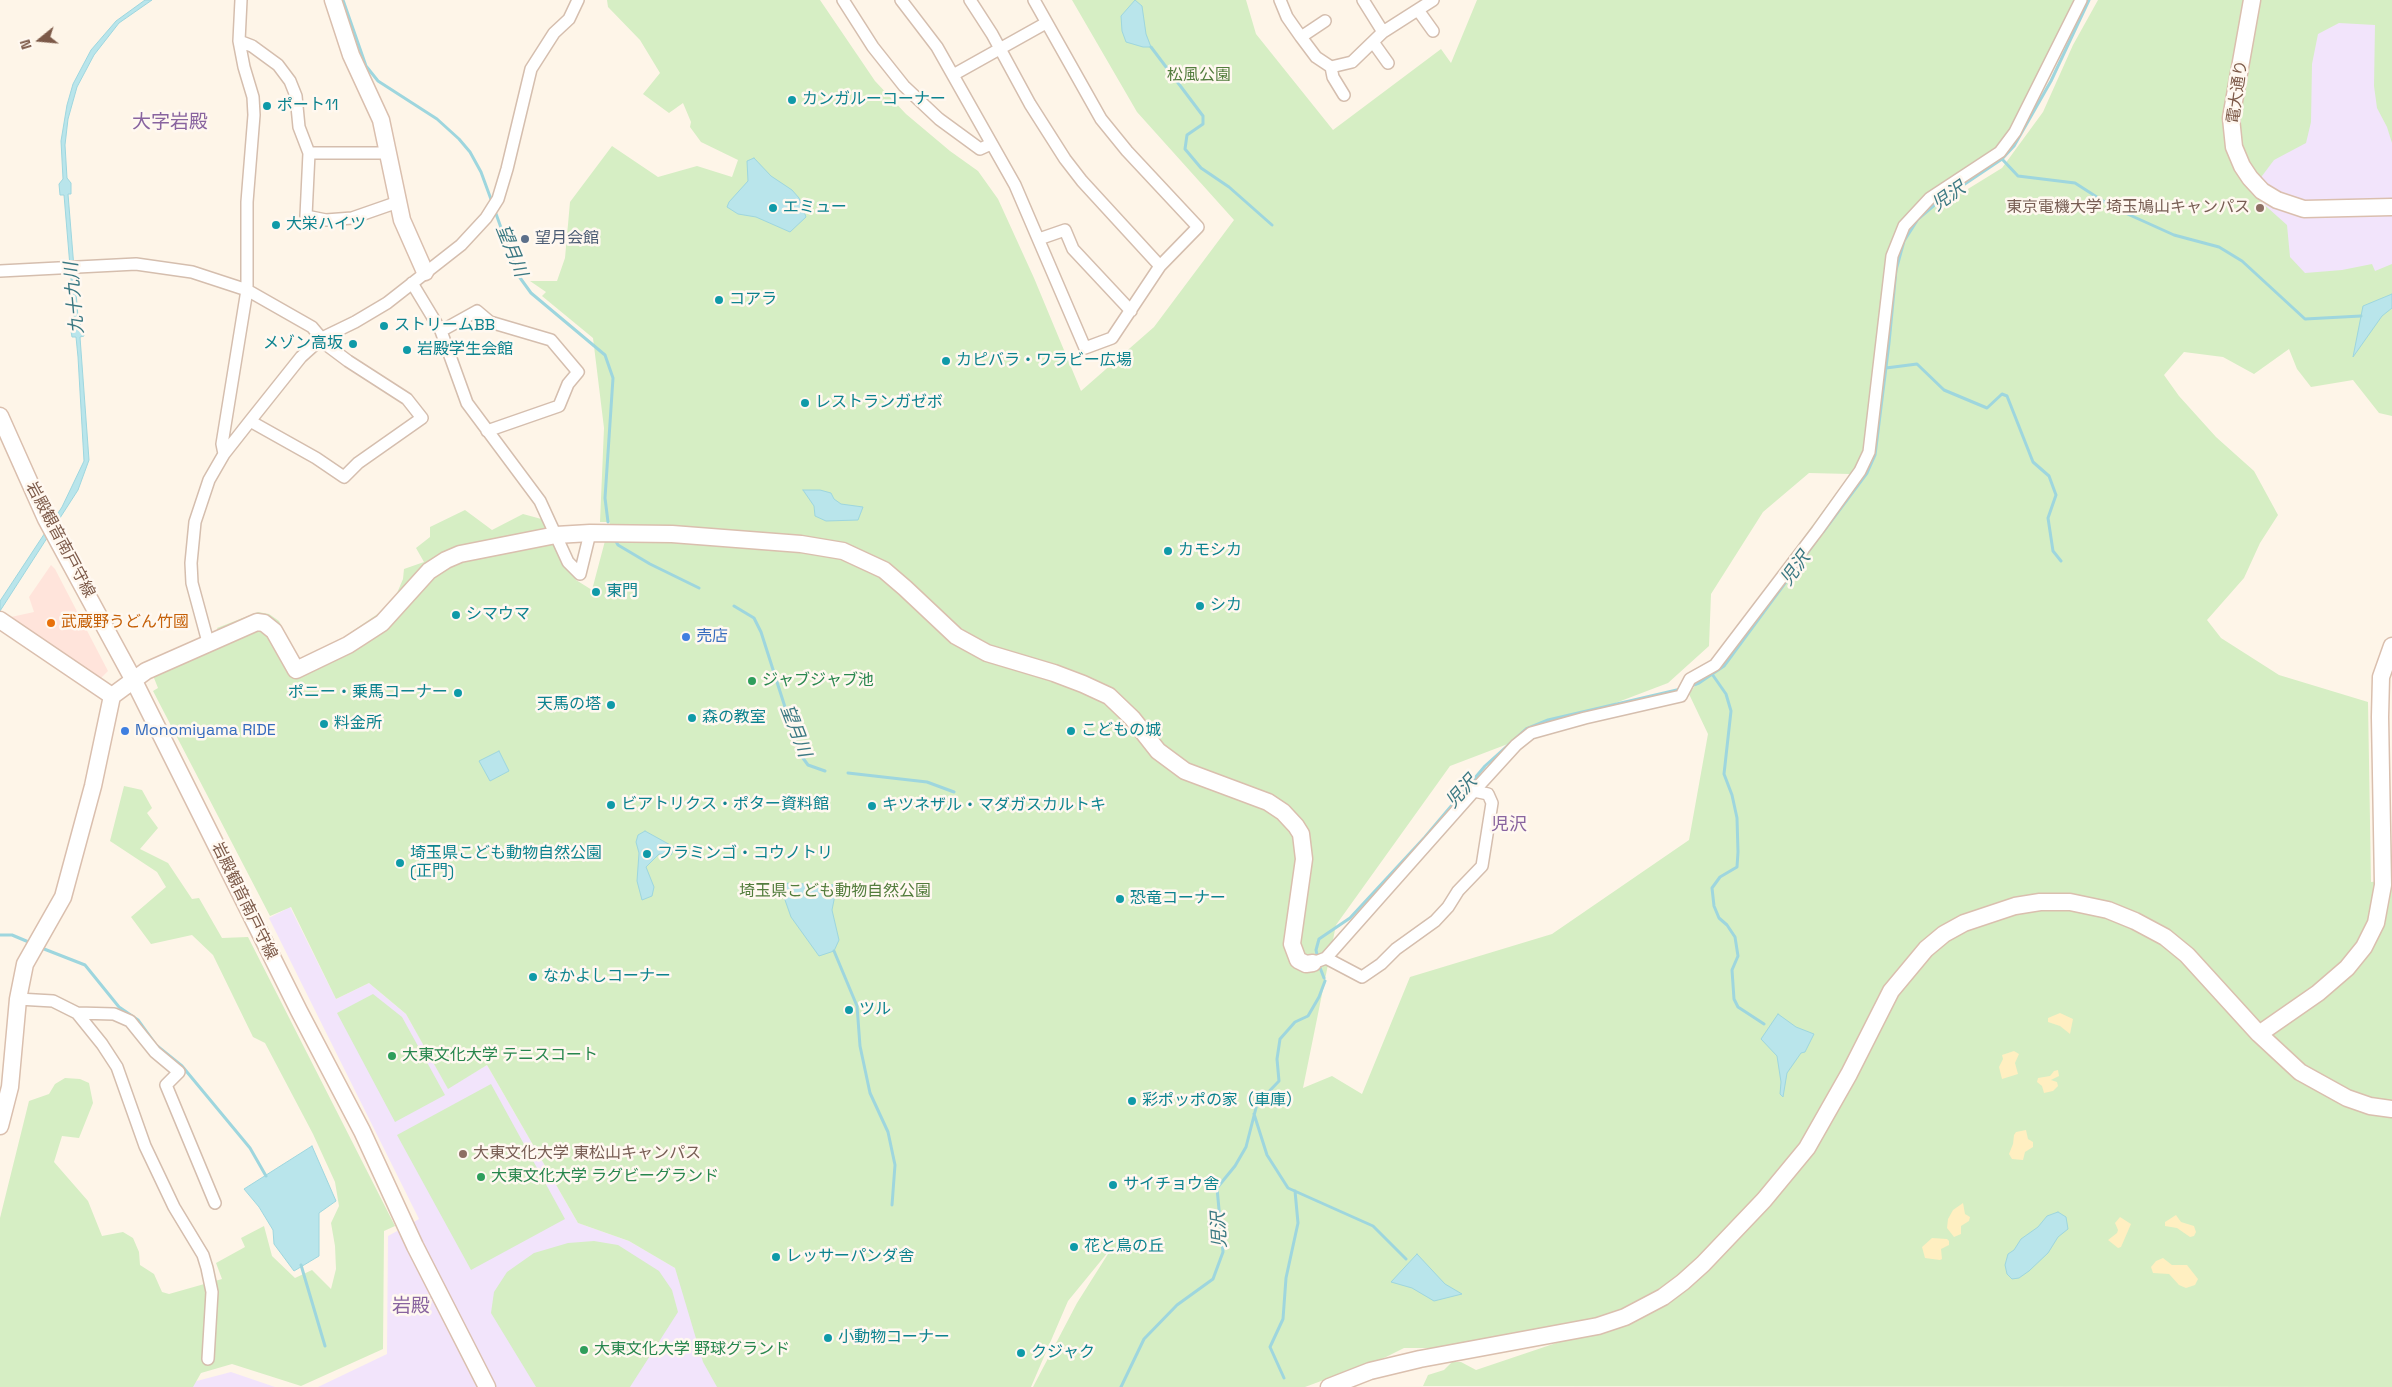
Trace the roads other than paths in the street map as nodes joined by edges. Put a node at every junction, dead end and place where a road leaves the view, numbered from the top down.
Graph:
1 (241, 0) edge
2 (333, 0) edge
3 (578, 0) edge
4 (843, 0) edge
5 (901, 0) edge
6 (970, 0) edge
7 (1034, 0) edge
8 (1280, 0) edge
9 (1362, 0) edge
10 (2081, 0) edge
11 (2252, 0) edge
12 (1425, 4) edge
13 (1325, 21) dead end
14 (1046, 23) junction
15 (1432, 31) dead end
16 (1382, 32) junction
17 (1301, 37) junction
18 (240, 41) junction
19 (1374, 42) junction
20 (1001, 49) junction
21 (1388, 63) dead end
22 (1331, 67) junction
23 (953, 75) junction
24 (1344, 95) dead end
25 (991, 144) junction
26 (309, 153) junction
27 (389, 153) junction
28 (398, 202) junction
29 (2392, 207) edge
30 (1039, 239) junction
31 (1160, 266) junction
32 (0, 271) edge
33 (425, 272) junction
34 (412, 283) junction
35 (247, 290) junction
36 (1131, 311) junction
37 (441, 331) junction
38 (322, 338) junction
39 (0, 416) edge
40 (250, 421) junction
41 (487, 431) junction
42 (224, 454) junction
43 (590, 532) junction
44 (556, 535) junction
45 (0, 620) edge
46 (208, 642) junction
47 (2392, 646) edge
48 (133, 679) junction
49 (112, 696) junction
50 (1474, 791) junction
51 (1321, 960) junction
52 (18, 999) junction
53 (77, 1013) junction
54 (2259, 1034) junction
55 (2392, 1109) edge
56 (0, 1126) edge
57 (215, 1203) dead end
58 (208, 1359) dead end
59 (487, 1387) edge
60 (1329, 1387) edge

1 - 18 street
2 - 27 street
3 - 33 street
4 - 25 street
5 - 23 street
6 - 20 street
7 - 14 street
8 - 17 street
9 - 16 street
10 - 50 street
11 - 29 street, 電大通り
12 - 15 street
12 - 16 street
13 - 17 street
14 - 20 street
14 - 31 street
16 - 19 street
17 - 22 street
18 - 26 street
18 - 35 street
19 - 21 street
19 - 22 street
20 - 23 street
20 - 31 street
22 - 24 street
23 - 25 street
25 - 30 street
26 - 27 street
26 - 28 street
27 - 28 street
28 - 33 street
30 - 36 street
30 - 36 street
31 - 36 street
32 - 35 street
33 - 34 street
34 - 37 street
34 - 38 street
35 - 38 street
35 - 42 street
37 - 41 street
37 - 41 street
38 - 40 street
38 - 40 street
39 - 48 street, 岩殿観音南戸守線
40 - 42 street
41 - 44 street
42 - 46 street
43 - 44 street
43 - 44 street
43 - 51 street
44 - 46 street
45 - 49 street
46 - 48 street
47 - 54 street
48 - 49 street
48 - 59 street, 岩殿観音南戸守線
49 - 52 street
50 - 51 street
50 - 51 street
52 - 53 street
52 - 56 street
53 - 57 street
53 - 58 street
54 - 55 street
54 - 60 street

